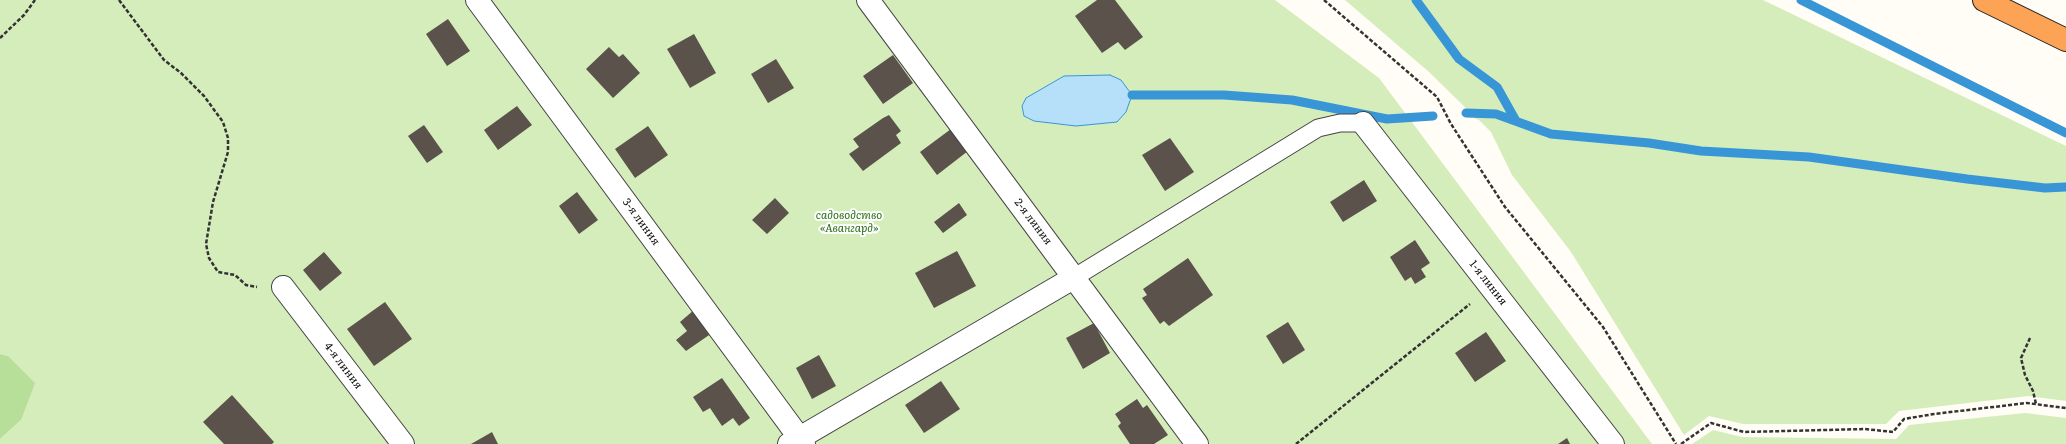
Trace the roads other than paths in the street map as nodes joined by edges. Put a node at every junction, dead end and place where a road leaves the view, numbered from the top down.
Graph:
1 (477, 0) edge
2 (868, 0) edge
3 (1984, 0) edge
4 (2066, 40) edge
5 (1363, 123) joint
6 (1075, 277) junction
7 (283, 287) road end
8 (797, 442) edge
9 (403, 444) edge
10 (1197, 444) edge
11 (1613, 444) edge

1 - 8 street, 3-я линия
2 - 6 street, 2-я линия
3 - 4 highway
5 - 6 lane
5 - 11 street, 1-я линия
6 - 8 street
6 - 10 street, 2-я линия
7 - 9 street, 4-я линия

